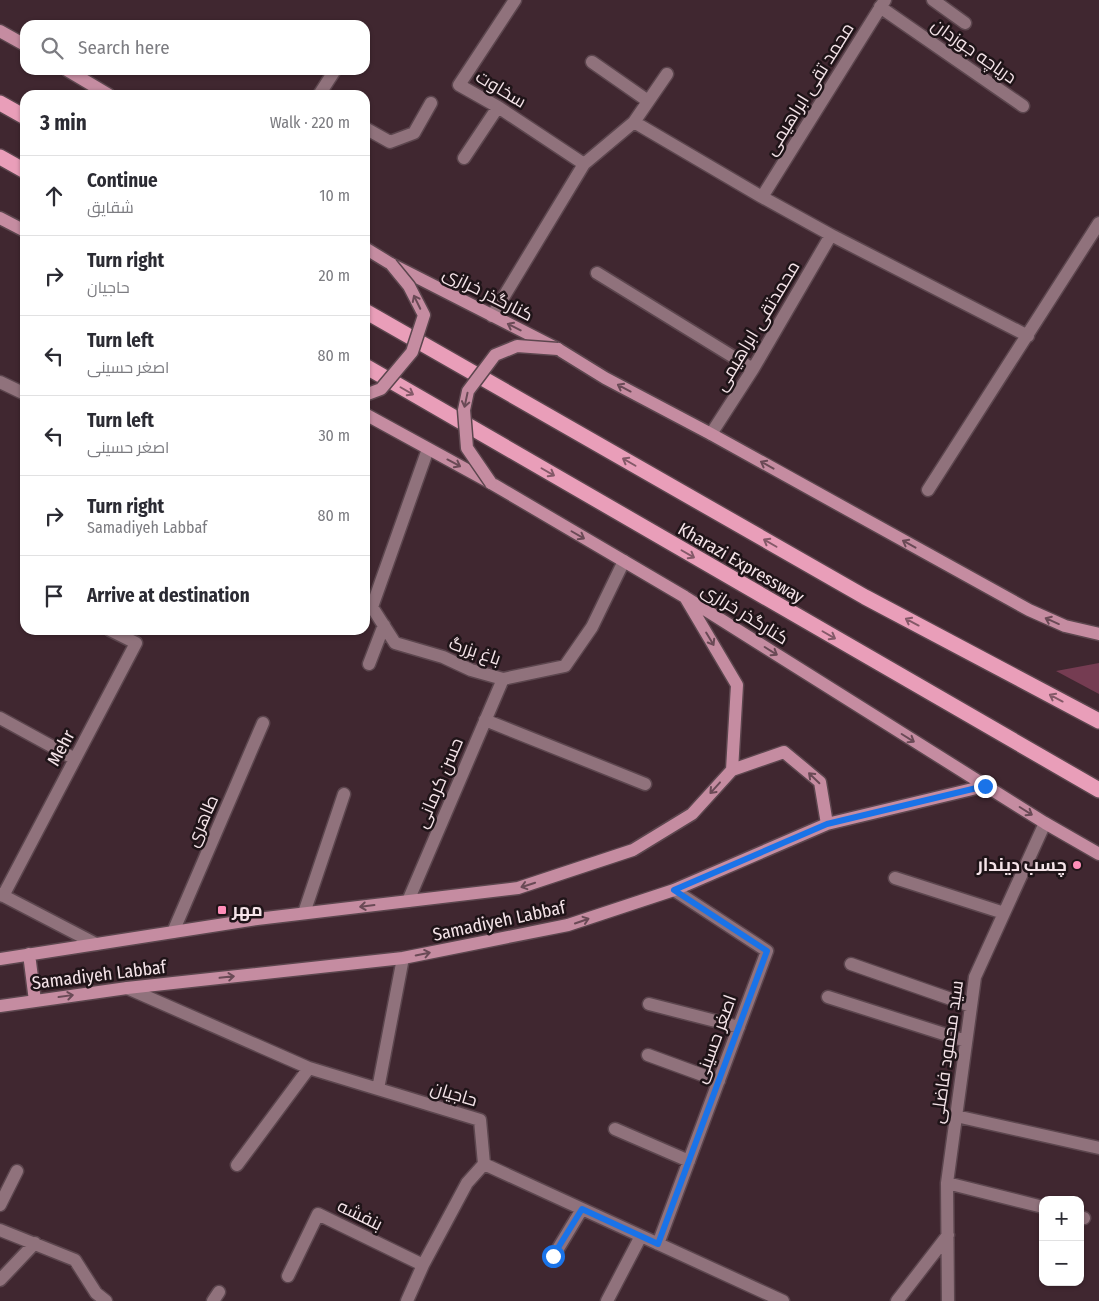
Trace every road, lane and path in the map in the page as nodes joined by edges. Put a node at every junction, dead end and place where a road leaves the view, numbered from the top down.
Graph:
1 (515, 0) edge
2 (933, 0) edge
3 (883, 4) edge
4 (965, 23) dead end
5 (0, 30) edge
6 (20, 42) edge
7 (592, 62) dead end
8 (667, 74) dead end
9 (76, 75) edge
10 (332, 75) edge
11 (101, 90) edge
12 (322, 90) edge
13 (648, 101) junction
14 (0, 103) edge
15 (431, 103) dead end
16 (1023, 106) dead end
17 (498, 107) junction
18 (20, 114) edge
19 (634, 122) junction
20 (370, 131) edge
21 (0, 157) edge
22 (464, 158) dead end
23 (584, 164) junction
24 (20, 168) edge
25 (762, 197) junction
26 (0, 218) edge
27 (1099, 223) edge
28 (20, 228) edge
29 (831, 235) junction
30 (370, 251) edge
31 (391, 264) junction
32 (598, 273) dead end
33 (370, 314) edge
34 (492, 316) junction
35 (1028, 336) junction
36 (558, 349) junction
37 (370, 369) edge
38 (753, 369) junction
39 (0, 382) edge
40 (20, 392) edge
41 (370, 393) edge
42 (370, 417) edge
43 (712, 434) junction
44 (428, 449) junction
45 (491, 483) junction
46 (928, 490) dead end
47 (624, 561) junction
48 (685, 597) junction
49 (370, 601) edge
50 (370, 605) edge
51 (384, 625) junction
52 (1099, 634) edge
53 (120, 635) edge
54 (369, 664) dead end
55 (502, 679) junction
56 (0, 718) edge
57 (485, 720) junction
58 (1099, 721) edge
59 (264, 724) dead end
60 (75, 759) junction
61 (732, 770) junction
62 (645, 784) dead end
63 (985, 786) junction
64 (1099, 790) edge
65 (344, 794) dead end
66 (1045, 823) junction
67 (827, 824) junction
68 (1099, 854) edge
69 (895, 878) dead end
70 (674, 890) junction
71 (2, 895) edge
72 (408, 901) junction
73 (1004, 913) junction
74 (304, 914) junction
75 (173, 932) junction
76 (96, 944) junction
77 (29, 954) junction
78 (403, 958) junction
79 (0, 959) edge
80 (851, 964) dead end
81 (127, 988) junction
82 (828, 997) dead end
83 (35, 1001) junction
84 (649, 1004) dead end
85 (0, 1006) edge
86 (971, 1006) junction
87 (738, 1027) junction
88 (966, 1041) junction
89 (648, 1055) dead end
90 (309, 1068) junction
91 (719, 1081) junction
92 (378, 1089) junction
93 (956, 1116) junction
94 (615, 1129) dead end
95 (1099, 1148) edge
96 (689, 1161) junction
97 (484, 1164) junction
98 (237, 1165) dead end
99 (17, 1171) dead end
100 (947, 1183) junction
101 (0, 1205) edge
102 (1039, 1206) edge
103 (582, 1209) junction
104 (0, 1230) edge
105 (948, 1235) junction
106 (641, 1236) junction
107 (35, 1243) junction
108 (658, 1244) junction
109 (553, 1256) dead end
110 (423, 1265) junction
111 (288, 1276) dead end
112 (0, 1280) edge
113 (106, 1301) edge
114 (408, 1301) edge
115 (607, 1301) edge
116 (783, 1301) edge
117 (896, 1301) edge
118 (948, 1301) edge

1 - 17 street, سخاوت
2 - 4 street
3 - 16 street, دریاچه جوزدان
3 - 25 street, محمد تقی ابراهیمی
5 - 6 main road
7 - 13 street
8 - 13 street
9 - 11 main road
10 - 12 street
13 - 19 street
14 - 18 highway
15 - 20 street
17 - 22 street
17 - 23 street, سخاوت
19 - 23 street
19 - 25 street
21 - 24 highway
23 - 34 street
25 - 29 street
26 - 28 main road
27 - 35 street
29 - 35 street
29 - 38 street, محمدتقی ابراهیمی
30 - 31 main road, کنارگذر خرازی
31 - 34 main road, کنارگذر خرازی
41 -> 31 main road, bridge
32 - 38 street
58 -> 33 highway, Kharazi Expressway
36 -> 34 main road, کنارگذر خرازی
35 - 46 street
43 -> 36 main road, کنارگذر خرازی
36 -> 45 main road, bridge
37 -> 64 highway, Kharazi Expressway
38 - 43 street, محمدتقی ابراهیمی
39 - 40 street
42 - 44 main road, کنارگذر خرازی
52 -> 43 main road, کنارگذر خرازی
44 -> 45 main road, کنارگذر خرازی
44 - 49 street
45 -> 47 main road, کنارگذر خرازی
47 - 48 main road, کنارگذر خرازی
47 - 55 street, باغ بزرگ
48 -> 61 main road
48 -> 63 main road, کنارگذر خرازی
50 - 51 street, باغ بزرگ
51 - 54 street
51 - 55 street, باغ بزرگ
53 - 60 street, Mehr
55 - 57 street, حسن کرمانی
56 - 60 street
57 - 62 street
57 - 72 street, حسن کرمانی
59 - 75 street, طاهری
60 - 71 street, Mehr
67 -> 61 main road
61 -> 72 main road, Samadiyeh Labbaf
63 -> 66 main road, کنارگذر خرازی
63 - 67 main road, Samadiyeh Labbaf
65 - 74 street
66 - 68 main road, کنارگذر خرازی
66 - 73 street, سید محمود فاضلی
67 - 70 main road, Samadiyeh Labbaf
69 - 73 street
78 -> 70 main road, Samadiyeh Labbaf
70 - 87 street, اصغر حسینی
71 - 76 street
72 -> 74 main road, Samadiyeh Labbaf
73 - 86 street, سید محمود فاضلی
74 - 75 main road, Samadiyeh Labbaf
75 - 76 main road, Samadiyeh Labbaf
76 - 77 main road, Samadiyeh Labbaf
77 - 79 main road, Samadiyeh Labbaf
77 - 83 main road
81 -> 78 main road, Samadiyeh Labbaf
78 - 92 street
80 - 86 street
83 -> 81 main road, Samadiyeh Labbaf
81 - 90 street, حاجیان
82 - 88 street
83 - 85 main road, Samadiyeh Labbaf
84 - 87 street
86 - 88 street, سید محمود فاضلی
87 - 91 street, اصغر حسینی
88 - 93 street, سید محمود فاضلی
89 - 91 street
90 - 92 street, حاجیان
90 - 98 street
91 - 96 street, اصغر حسینی
92 - 97 street, حاجیان
93 - 95 street
93 - 100 street, سید محمود فاضلی
94 - 96 street
96 - 108 street, اصغر حسینی
97 - 103 street
97 - 110 street
99 - 101 street
100 - 102 street
100 - 105 street, سید محمود فاضلی
103 - 106 street
103 - 109 street
104 - 107 street
105 - 117 street
105 - 118 street, سید محمود فاضلی
106 - 108 street
106 - 115 street
107 - 112 street
107 - 113 street
108 - 116 street
110 - 111 street, بنفشه
110 - 114 street

